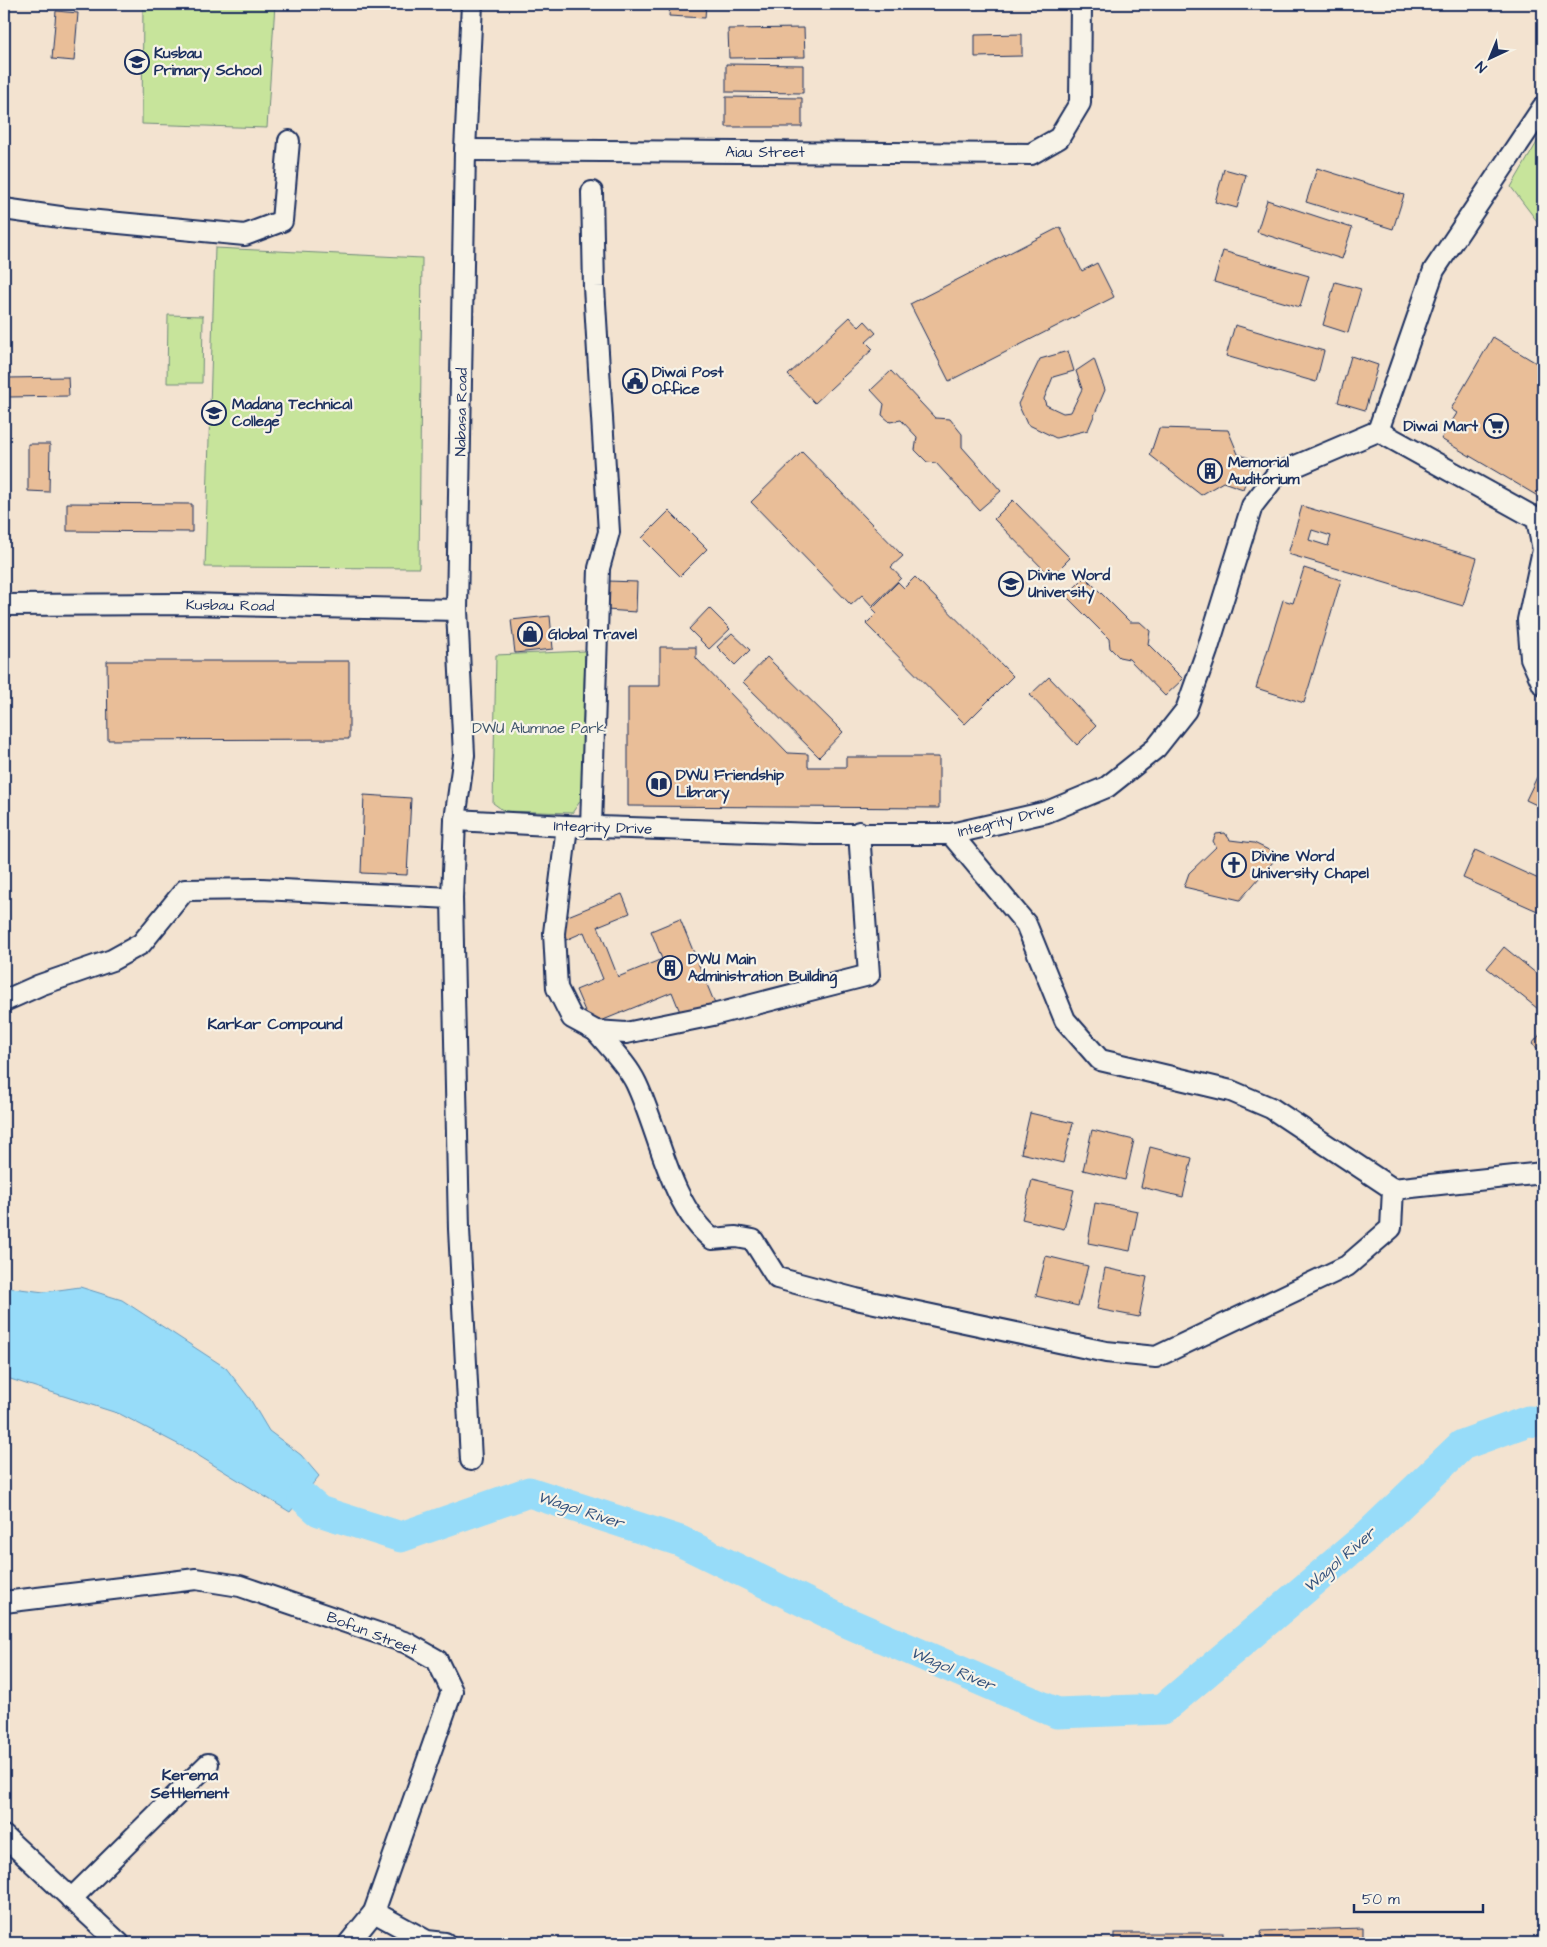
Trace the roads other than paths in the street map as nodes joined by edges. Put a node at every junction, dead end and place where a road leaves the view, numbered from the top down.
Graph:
1 (472, 4) edge
2 (1081, 4) edge
3 (1543, 107) edge
4 (289, 141) dead end
5 (465, 150) junction
6 (592, 192) dead end
7 (4, 209) edge
8 (1378, 432) junction
9 (4, 605) edge
10 (457, 610) junction
11 (1543, 686) edge
12 (455, 820) junction
13 (567, 826) junction
14 (591, 827) junction
15 (859, 832) junction
16 (951, 834) junction
17 (452, 898) junction
18 (4, 1001) edge
19 (596, 1031) junction
20 (1543, 1173) edge
21 (1393, 1190) junction
22 (471, 1460) dead end
23 (4, 1602) edge
24 (208, 1764) dead end
25 (4, 1836) edge
26 (71, 1898) junction
27 (374, 1912) junction
28 (118, 1943) edge
29 (349, 1943) edge
30 (445, 1943) edge

1 - 5 street, Nabasa Road
2 - 5 street, Aiau Street
3 - 8 street
4 - 7 street
5 - 10 street, Nabasa Road
6 - 14 street
8 - 11 street
8 - 16 street, Integrity Drive
9 - 10 street, Kusbau Road
10 - 12 street, Nabasa Road
12 - 13 street, Integrity Drive
12 - 17 street, Nabasa Road
13 - 14 street, Integrity Drive
13 - 19 street
14 - 15 street, Integrity Drive
15 - 16 street, Integrity Drive
15 - 19 street
16 - 21 street
17 - 18 street
17 - 22 street, Nabasa Road
19 - 21 street
20 - 21 street
23 - 27 street, Bofun Street
24 - 26 street
25 - 26 street
26 - 28 street
27 - 29 street, Bofun Street
27 - 30 street

